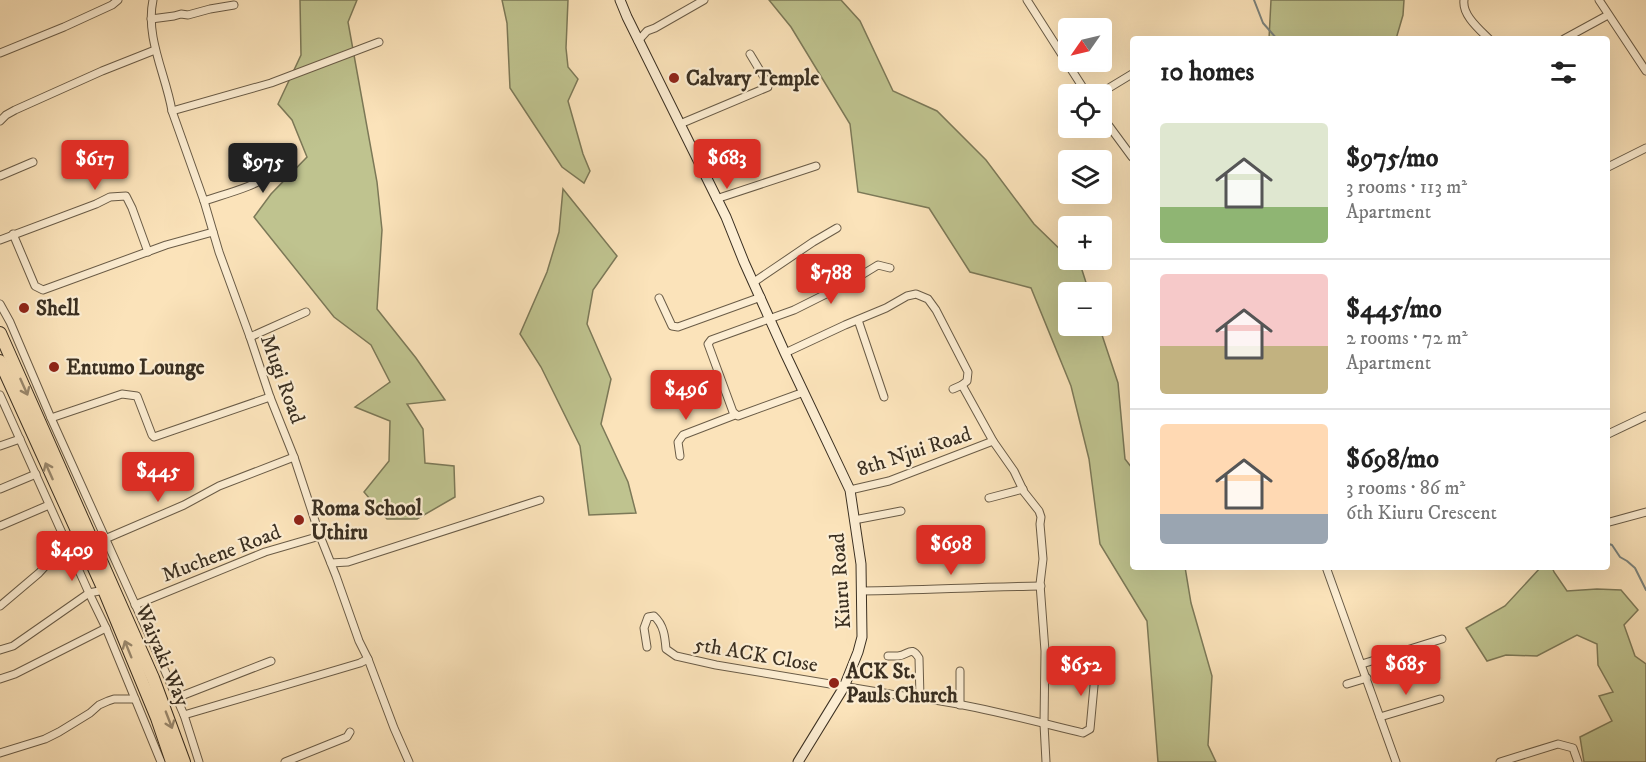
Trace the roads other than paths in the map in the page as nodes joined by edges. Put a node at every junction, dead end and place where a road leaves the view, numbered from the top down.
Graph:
1 (118, 0) edge
2 (153, 0) edge
3 (620, 0) edge
4 (704, 0) edge
5 (1027, 0) edge
6 (1464, 0) edge
7 (1599, 0) edge
8 (234, 4) dead end
9 (1608, 15) junction
10 (151, 19) junction
11 (1486, 36) edge
12 (1570, 36) edge
13 (638, 40) junction
14 (379, 42) dead end
15 (156, 50) junction
16 (0, 53) edge
17 (750, 54) dead end
18 (1646, 70) edge
19 (1130, 75) edge
20 (1081, 84) edge
21 (1112, 86) edge
22 (172, 111) junction
23 (0, 121) edge
24 (680, 124) junction
25 (1112, 130) edge
26 (1646, 148) edge
27 (292, 149) dead end
28 (1130, 154) edge
29 (33, 162) dead end
30 (816, 166) dead end
31 (1610, 166) edge
32 (0, 176) edge
33 (716, 200) junction
34 (204, 201) junction
35 (837, 228) dead end
36 (213, 232) junction
37 (13, 234) junction
38 (0, 240) edge
39 (148, 252) junction
40 (890, 268) dead end
41 (754, 282) junction
42 (761, 297) junction
43 (659, 298) dead end
44 (0, 304) edge
45 (306, 312) dead end
46 (770, 319) junction
47 (858, 320) junction
48 (0, 333) edge
49 (250, 337) junction
50 (785, 353) junction
51 (0, 361) edge
52 (962, 385) junction
53 (953, 389) dead end
54 (804, 392) junction
55 (0, 395) edge
56 (270, 397) junction
57 (884, 397) dead end
58 (2, 405) edge
59 (735, 415) junction
60 (1646, 416) edge
61 (51, 418) junction
62 (1610, 433) edge
63 (20, 438) junction
64 (991, 442) junction
65 (0, 446) edge
66 (680, 456) dead end
67 (294, 457) junction
68 (36, 474) junction
69 (0, 489) edge
70 (1023, 489) junction
71 (850, 490) junction
72 (989, 498) dead end
73 (540, 500) dead end
74 (49, 505) junction
75 (901, 512) dead end
76 (1646, 512) edge
77 (854, 520) junction
78 (1610, 522) edge
79 (0, 526) edge
80 (320, 536) junction
81 (105, 539) junction
82 (71, 552) junction
83 (331, 563) junction
84 (1327, 570) edge
85 (1041, 586) junction
86 (104, 590) junction
87 (861, 591) junction
88 (89, 592) junction
89 (135, 605) junction
90 (0, 606) edge
91 (106, 628) junction
92 (1442, 639) dead end
93 (647, 647) dead end
94 (0, 650) edge
95 (888, 656) dead end
96 (368, 659) junction
97 (271, 661) dead end
98 (1362, 664) junction
99 (960, 671) dead end
100 (1095, 675) dead end
101 (1367, 678) junction
102 (0, 679) edge
103 (1347, 684) dead end
104 (844, 687) junction
105 (920, 698) junction
106 (135, 699) junction
107 (176, 699) junction
108 (1440, 699) dead end
109 (960, 705) junction
110 (184, 715) junction
111 (1380, 717) junction
112 (150, 720) junction
113 (1044, 724) junction
114 (350, 732) dead end
115 (0, 753) edge
116 (161, 762) edge
117 (172, 762) edge
118 (184, 762) edge
119 (199, 762) edge
120 (285, 762) edge
121 (409, 762) edge
122 (798, 762) edge
123 (1046, 762) edge
124 (1396, 762) edge
125 (1500, 762) edge
126 (1578, 762) edge

1 - 16 street
2 - 10 street, Mugi Road
3 - 13 street
4 - 13 street
5 - 20 street
6 - 11 street
7 - 9 street
8 - 10 street
9 - 12 street
9 - 18 street
10 - 15 street, Mugi Road
13 - 24 street
14 - 22 street
15 - 22 street, Mugi Road
15 - 23 street
17 - 24 street
19 - 21 street
22 - 34 street, Mugi Road
24 - 33 street
25 - 28 street
26 - 31 street
27 - 34 street
29 - 32 street
30 - 33 street
33 - 41 street
34 - 36 street, Mugi Road
35 - 41 street
36 - 39 street
36 - 49 street, Mugi Road
37 - 38 street
37 - 39 street
37 - 39 street
40 - 46 street
41 - 42 street
42 - 43 street
42 - 46 street
44 - 61 street
45 - 49 street
46 - 50 street
46 - 59 street
47 - 50 street
47 - 52 street
47 - 57 street
48 -> 118 highway, Waiyaki Way
49 - 56 street, Mugi Road
50 - 54 street
86 -> 51 highway, Waiyaki Way
52 - 53 street
52 - 64 street
54 - 59 street
54 - 71 street, Kiuru Road
55 - 58 street
56 - 61 street
56 - 67 street, Mugi Road
58 - 63 street
59 - 66 street
60 - 62 street
61 - 81 street
63 - 65 street
63 - 68 street
64 - 70 street
64 - 71 street, 8th Njui Road
67 - 80 street, Mugi Road
67 - 81 street
68 - 69 street
68 - 74 street
70 - 72 street
70 - 85 street
71 - 77 street, Kiuru Road
73 - 83 street
74 - 79 street
74 - 82 street
75 - 77 street
76 - 78 street
77 - 87 street, Kiuru Road
80 - 83 street, Mugi Road
80 - 89 street, Muchene Road
81 - 89 street
82 - 88 street
82 - 90 street
83 - 96 street, Mugi Road
84 - 98 street
85 - 87 street
85 - 113 street
86 - 88 street
112 -> 86 highway, Waiyaki Way
87 - 104 street, Kiuru Road
88 - 91 street
88 - 94 street
89 - 107 street
91 - 102 street
91 - 106 street
92 - 98 street
93 - 104 street, 5th ACK Close
95 - 105 street
96 - 110 street
96 - 121 street, Mugi Road
97 - 107 street
98 - 101 street
99 - 109 street
100 - 113 street
101 - 103 street
101 - 111 street
104 - 105 street
104 - 122 street, Kiuru Road
105 - 109 street
106 - 112 street
106 - 115 street
107 - 110 street
108 - 111 street
109 - 113 street
110 - 119 street
111 - 124 street
112 - 116 street
112 - 117 highway, Waiyaki Way
113 - 123 street
114 - 120 street
125 - 126 street

